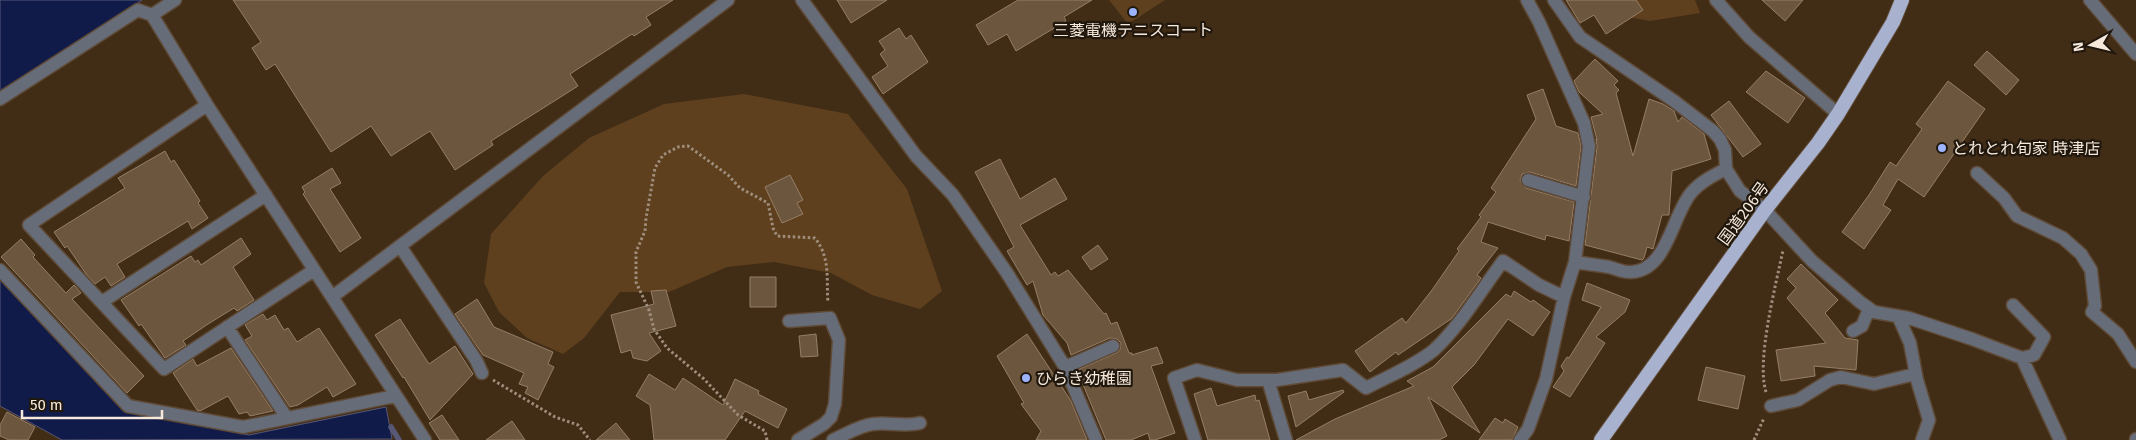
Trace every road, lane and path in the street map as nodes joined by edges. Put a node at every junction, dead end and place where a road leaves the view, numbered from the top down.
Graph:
1 (175, 0) edge
2 (728, 0) edge
3 (802, 0) edge
4 (1527, 0) edge
5 (1554, 0) edge
6 (1716, 0) edge
7 (1902, 0) edge
8 (2090, 0) edge
9 (152, 15) junction
10 (2136, 54) edge
11 (0, 98) edge
12 (207, 105) junction
13 (1838, 114) junction
14 (1726, 169) junction
15 (1977, 173) dead end
16 (1528, 180) dead end
17 (266, 195) junction
18 (1584, 197) junction
19 (1765, 210) junction
20 (1786, 233) junction
21 (400, 246) junction
22 (1575, 262) junction
23 (0, 270) edge
24 (314, 270) junction
25 (332, 297) junction
26 (1564, 297) junction
27 (102, 302) junction
28 (2014, 305) dead end
29 (1869, 309) junction
30 (1898, 316) junction
31 (830, 318) junction
32 (790, 322) dead end
33 (227, 327) junction
34 (1853, 331) dead end
35 (1113, 346) dead end
36 (2022, 358) junction
37 (2136, 362) edge
38 (1065, 367) junction
39 (482, 373) joint
40 (1915, 374) junction
41 (1268, 380) junction
42 (395, 396) junction
43 (1770, 406) junction
44 (286, 418) junction
45 (920, 423) dead end
46 (425, 440) edge
47 (590, 440) edge
48 (768, 440) edge
49 (798, 440) edge
50 (833, 440) edge
51 (1096, 440) edge
52 (1195, 440) edge
53 (1286, 440) edge
54 (1520, 440) edge
55 (1601, 440) edge
56 (1754, 440) edge
57 (1922, 440) edge
58 (2060, 440) edge

1 - 9 street
2 - 21 street
3 - 38 street
4 - 18 street
5 - 14 street
6 - 13 street
7 - 13 highway, 国道206号
8 - 10 street
9 - 11 street
9 - 12 street
12 - 17 street
12 - 27 street
13 - 19 highway, 国道206号
14 - 19 street
14 - 22 street
15 - 37 street
16 - 18 street
17 - 24 street
17 - 27 street
18 - 22 street
19 - 20 street
19 - 55 highway, 国道206号
20 - 29 street
20 - 43 path
21 - 25 street
21 - 39 street
22 - 26 street
23 - 44 street
24 - 25 street
24 - 33 street
25 - 42 street
26 - 41 street
26 - 54 street
27 - 33 street
28 - 36 street
29 - 30 street
29 - 34 street
30 - 36 street
30 - 40 street
31 - 32 street
31 - 48 path
31 - 49 street
33 - 44 street
35 - 38 street
36 - 58 street
38 - 51 street
39 - 47 path
40 - 43 street
40 - 57 street
41 - 52 street
41 - 53 street
42 - 44 street
42 - 46 street
43 - 56 path
45 - 50 street

